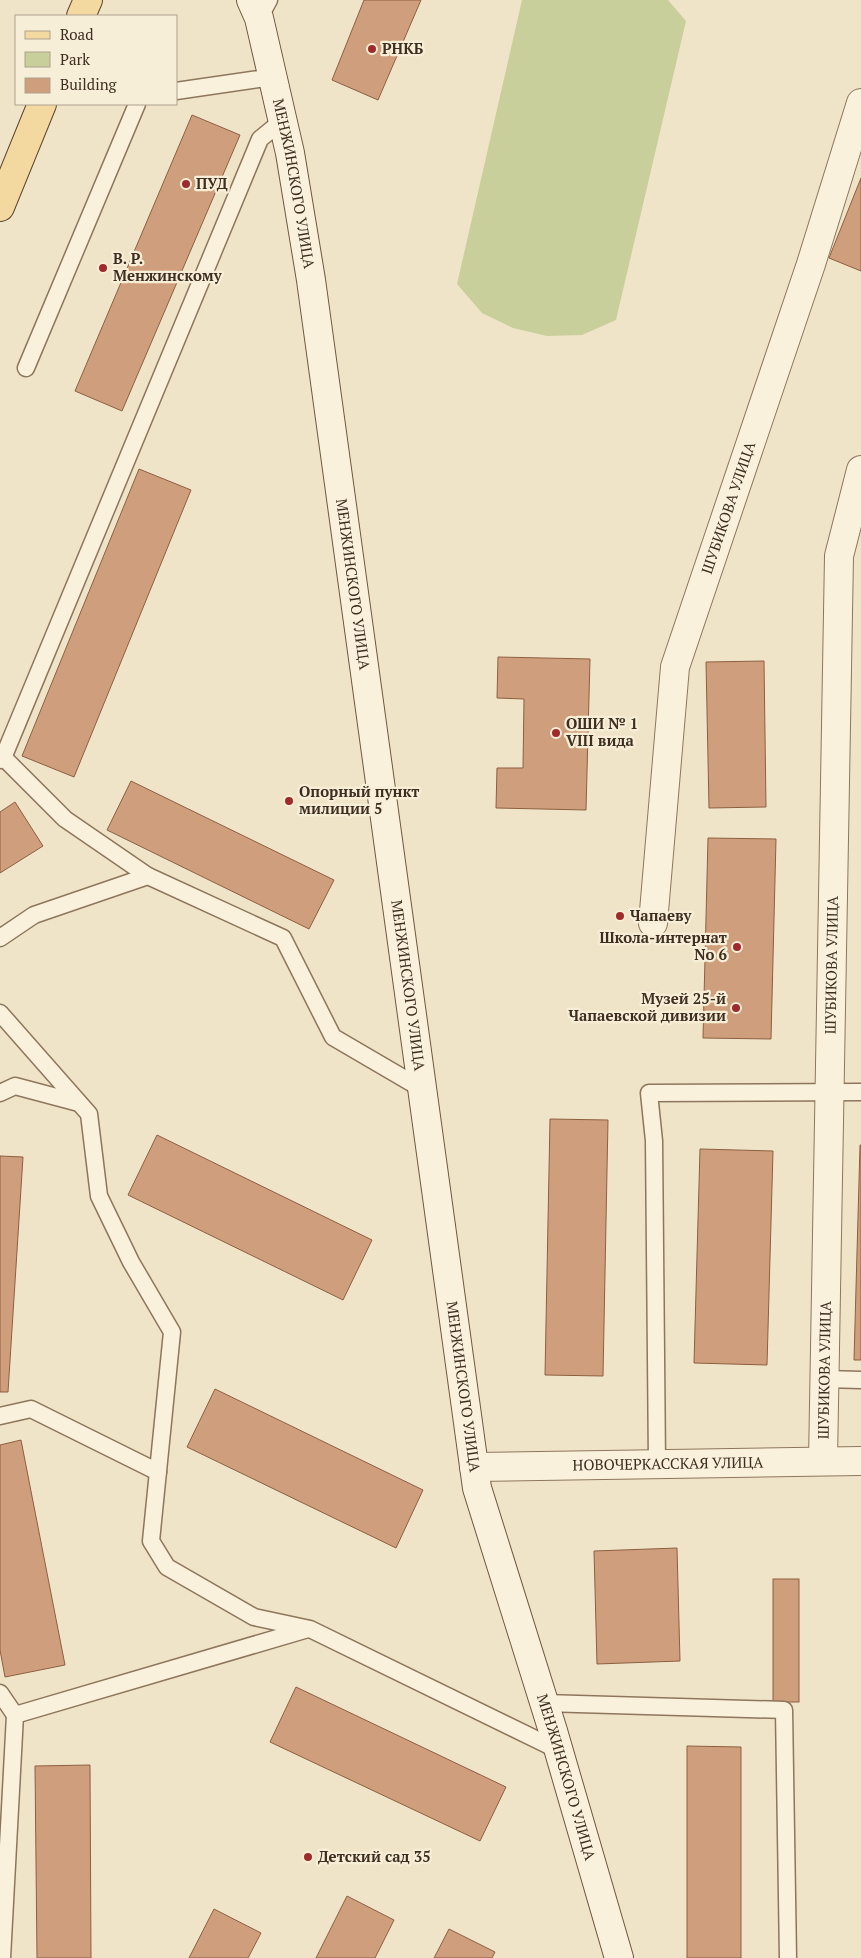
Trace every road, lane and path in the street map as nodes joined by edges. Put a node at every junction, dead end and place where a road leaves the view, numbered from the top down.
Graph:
1 (88, 0) edge
2 (260, 6) edge
3 (81, 15) edge
4 (273, 77) junction
5 (178, 91) edge
6 (861, 103) edge
7 (42, 105) edge
8 (137, 105) edge
9 (282, 121) junction
10 (0, 207) edge
11 (26, 368) dead end
12 (861, 470) edge
13 (857, 505) edge
14 (1, 758) edge
15 (148, 876) junction
16 (653, 924) dead end
17 (0, 938) edge
18 (0, 1013) edge
19 (422, 1089) junction
20 (861, 1092) edge
21 (0, 1093) edge
22 (830, 1093) junction
23 (79, 1103) junction
24 (825, 1379) junction
25 (861, 1380) edge
26 (0, 1416) edge
27 (861, 1460) edge
28 (823, 1461) junction
29 (657, 1464) junction
30 (474, 1467) junction
31 (158, 1472) junction
32 (310, 1629) junction
33 (0, 1693) edge
34 (544, 1703) junction
35 (15, 1715) junction
36 (558, 1750) junction
37 (2, 1958) edge
38 (619, 1958) edge
39 (788, 1958) edge

1 - 3 main road
2 - 4 street, МЕНЖИНСКОГО УЛИЦА
4 - 5 lane
4 - 9 street, МЕНЖИНСКОГО УЛИЦА
6 - 16 street, ШУБИКОВА УЛИЦА
7 - 10 main road
8 - 11 lane
9 - 14 lane
9 - 19 street, МЕНЖИНСКОГО УЛИЦА
12 - 13 street, ШУБИКОВА УЛИЦА
13 - 22 street, ШУБИКОВА УЛИЦА
14 - 15 lane
15 - 17 lane
15 - 19 lane
18 - 23 lane
19 - 30 street, МЕНЖИНСКОГО УЛИЦА
20 - 22 lane
21 - 23 lane
22 - 24 street, ШУБИКОВА УЛИЦА
22 - 29 lane
23 - 31 lane
24 - 25 lane
24 - 28 street, ШУБИКОВА УЛИЦА
26 - 31 lane
27 - 28 street, НОВОЧЕРКАССКАЯ УЛИЦА
28 - 29 street, НОВОЧЕРКАССКАЯ УЛИЦА
29 - 30 street, НОВОЧЕРКАССКАЯ УЛИЦА
30 - 34 street, МЕНЖИНСКОГО УЛИЦА
31 - 32 lane
32 - 35 lane
32 - 36 lane
33 - 35 lane
34 - 36 street, МЕНЖИНСКОГО УЛИЦА
34 - 39 lane
35 - 37 lane
36 - 38 street, МЕНЖИНСКОГО УЛИЦА

